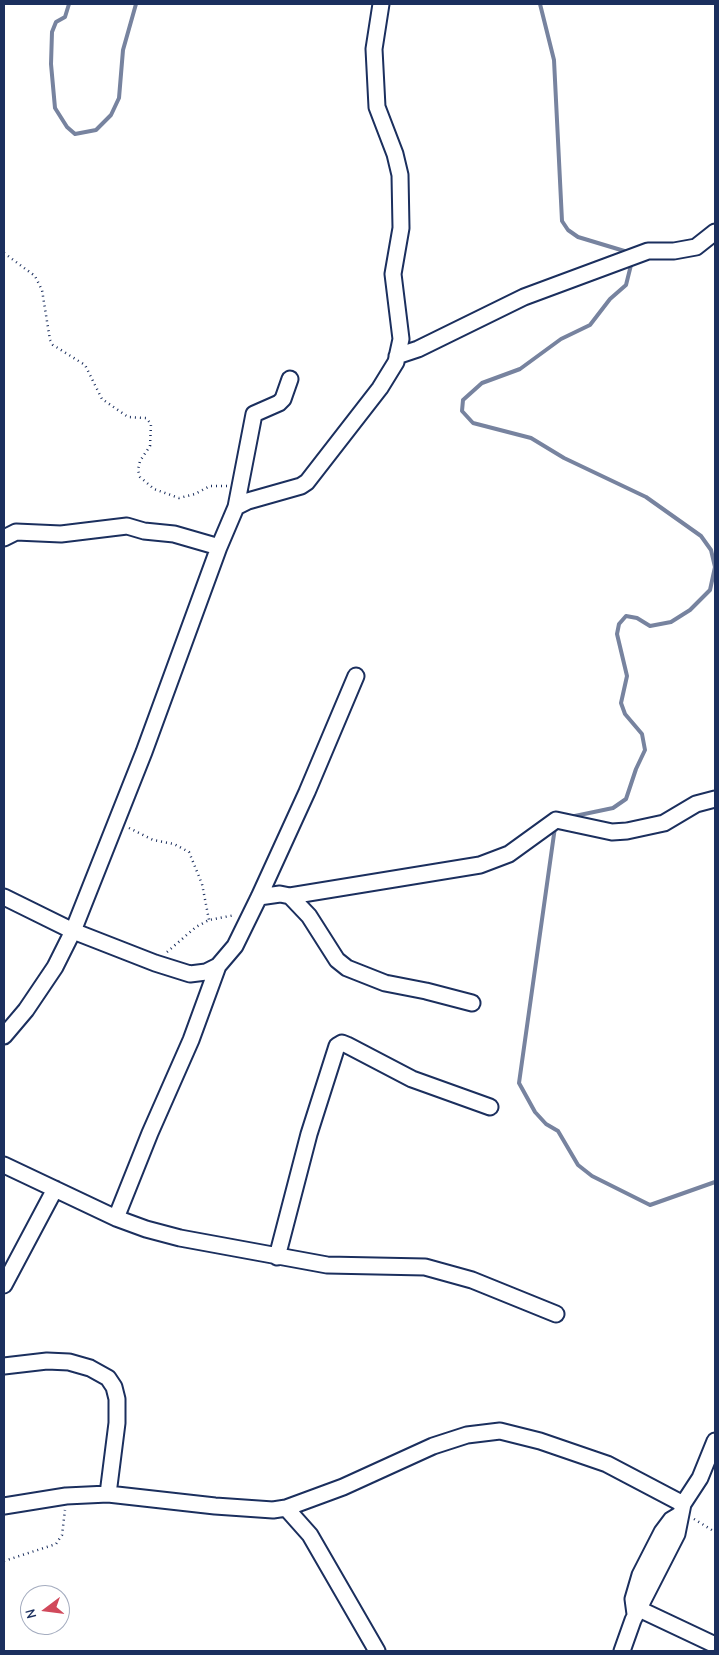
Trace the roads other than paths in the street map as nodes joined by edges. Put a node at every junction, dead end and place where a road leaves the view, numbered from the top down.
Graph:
1 (381, 4) edge
2 (715, 232) edge
3 (398, 356) junction
4 (290, 380) dead end
5 (236, 507) junction
6 (4, 538) edge
7 (219, 546) junction
8 (356, 676) dead end
9 (715, 800) edge
10 (259, 896) junction
11 (290, 896) junction
12 (4, 897) edge
13 (73, 931) junction
14 (218, 966) junction
15 (472, 1003) dead end
16 (4, 1036) edge
17 (490, 1107) dead end
18 (4, 1164) edge
19 (55, 1189) junction
20 (116, 1218) junction
21 (277, 1257) junction
22 (4, 1285) edge
23 (556, 1314) dead end
24 (4, 1366) edge
25 (715, 1442) edge
26 (108, 1494) junction
27 (4, 1506) edge
28 (286, 1508) junction
29 (682, 1510) junction
30 (637, 1612) junction
31 (711, 1643) dead end
32 (372, 1649) edge
33 (622, 1651) edge

1 - 3 street
2 - 3 street
3 - 5 street
4 - 5 street
5 - 7 street
6 - 7 street
7 - 13 street
8 - 10 street
9 - 11 street
10 - 11 street
10 - 14 street
11 - 15 street
12 - 13 street
13 - 14 street
13 - 16 street
14 - 20 street
17 - 21 street
18 - 19 street
19 - 20 street
19 - 22 street
20 - 21 street
21 - 23 street
24 - 26 street
25 - 29 street
26 - 27 street
26 - 28 street
28 - 29 street
28 - 32 street
29 - 30 street
30 - 31 street
30 - 33 street

